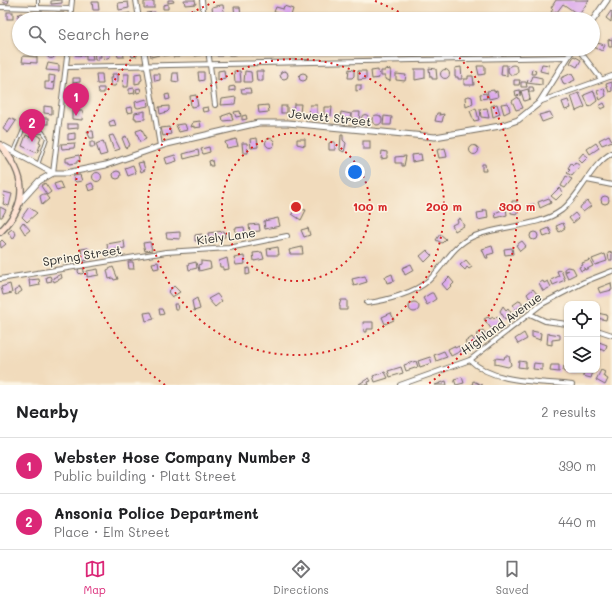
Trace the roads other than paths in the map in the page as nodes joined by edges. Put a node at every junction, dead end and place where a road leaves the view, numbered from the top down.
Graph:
1 (38, 0) edge
2 (72, 0) edge
3 (136, 0) edge
4 (202, 0) edge
5 (607, 0) edge
6 (0, 7) edge
7 (38, 8) junction
8 (71, 9) junction
9 (71, 12) edge
10 (138, 12) edge
11 (203, 12) edge
12 (599, 12) edge
13 (67, 56) edge
14 (145, 56) edge
15 (209, 56) edge
16 (583, 56) edge
17 (568, 57) joint
18 (210, 65) junction
19 (146, 66) junction
20 (66, 67) junction
21 (612, 76) edge
22 (601, 79) junction
23 (539, 103) junction
24 (215, 105) dead end
25 (0, 145) edge
26 (160, 146) junction
27 (14, 152) junction
28 (612, 153) edge
29 (38, 165) junction
30 (53, 173) junction
31 (587, 180) junction
32 (612, 185) edge
33 (21, 201) junction
34 (0, 232) edge
35 (287, 236) dead end
36 (166, 252) joint
37 (612, 271) edge
38 (0, 279) edge
39 (367, 303) dead end
40 (530, 314) junction
41 (564, 324) edge
42 (600, 331) edge
43 (612, 335) edge
44 (470, 360) junction
45 (400, 385) edge
46 (572, 385) edge

1 - 7 lane
2 - 8 street
3 - 10 street
4 - 11 street
5 - 12 street
6 - 7 street
7 - 8 street
8 - 9 street
13 - 20 street
14 - 19 street
15 - 18 street
16 - 22 street
17 - 18 street
17 - 23 street, Jewett Street
18 - 19 street
18 - 24 street
19 - 20 street
19 - 26 street
20 - 30 street
21 - 22 street
22 - 23 street
23 - 26 street, Jewett Street
25 - 27 street
25 - 33 main road
26 - 30 street, Jewett Street
27 - 29 street
27 - 29 lane
28 - 31 street
29 - 30 street
30 - 33 street
31 - 32 street
31 - 39 street
33 - 34 main road
35 - 36 street, Kiely Lane
36 - 38 street, Spring Street
37 - 40 street, Highland Avenue
40 - 41 street
40 - 44 street, Highland Avenue
42 - 43 street
44 - 45 street, Highland Avenue
44 - 46 street

